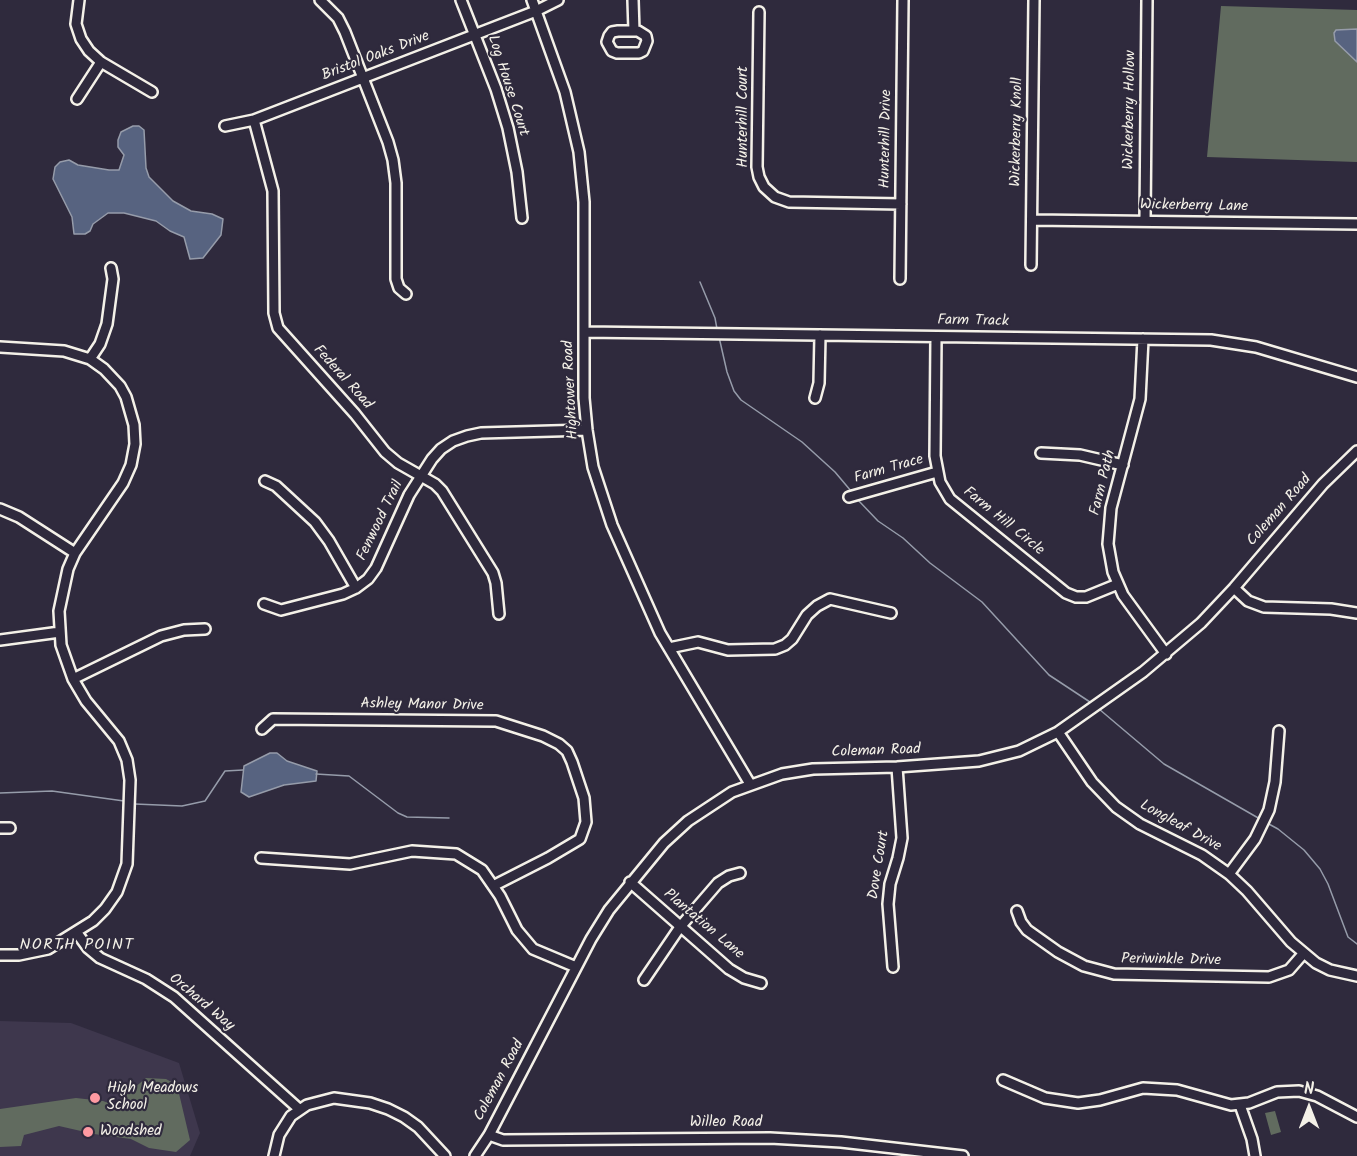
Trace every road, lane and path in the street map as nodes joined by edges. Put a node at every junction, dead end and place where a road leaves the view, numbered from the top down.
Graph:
1 (79, 0) edge
2 (320, 0) edge
3 (461, 0) edge
4 (532, 0) edge
5 (558, 0) edge
6 (633, 0) edge
7 (903, 0) edge
8 (1034, 0) edge
9 (1147, 0) edge
10 (536, 11) junction
11 (759, 12) dead end
12 (634, 31) dead end
13 (475, 35) junction
14 (101, 62) junction
15 (364, 78) junction
16 (152, 92) dead end
17 (77, 99) dead end
18 (254, 120) junction
19 (225, 126) dead end
20 (901, 204) junction
21 (522, 218) dead end
22 (1032, 220) junction
23 (1145, 221) junction
24 (1357, 224) edge
25 (1031, 265) dead end
26 (111, 268) dead end
27 (900, 279) dead end
28 (406, 294) dead end
29 (584, 332) junction
30 (820, 335) junction
31 (936, 337) junction
32 (1143, 339) junction
33 (0, 347) edge
34 (90, 359) junction
35 (1357, 377) edge
36 (815, 398) dead end
37 (587, 430) junction
38 (1357, 451) edge
39 (1041, 453) dead end
40 (1123, 465) junction
41 (937, 472) junction
42 (421, 476) junction
43 (265, 481) dead end
44 (849, 497) dead end
45 (0, 509) edge
46 (75, 552) junction
47 (1118, 584) junction
48 (356, 588) junction
49 (1234, 588) junction
50 (264, 604) dead end
51 (891, 613) dead end
52 (1357, 613) edge
53 (499, 614) dead end
54 (205, 629) dead end
55 (60, 632) junction
56 (0, 640) edge
57 (669, 648) junction
58 (1166, 654) junction
59 (73, 680) junction
60 (262, 729) dead end
61 (1279, 731) dead end
62 (1058, 732) junction
63 (897, 766) junction
64 (750, 784) junction
65 (261, 858) dead end
66 (740, 873) dead end
67 (1229, 874) junction
68 (630, 882) junction
69 (493, 886) junction
70 (1017, 911) dead end
71 (680, 927) junction
72 (77, 933) junction
73 (1303, 954) junction
74 (0, 955) edge
75 (576, 967) junction
76 (893, 967) dead end
77 (1357, 976) edge
78 (644, 980) dead end
79 (760, 983) dead end
80 (1003, 1080) dead end
81 (1240, 1105) junction
82 (299, 1109) junction
83 (1357, 1117) edge
84 (489, 1135) junction
85 (274, 1156) edge
86 (445, 1156) edge
87 (476, 1156) edge
88 (963, 1156) edge
89 (1255, 1156) edge

1 - 14 street
2 - 15 street
3 - 13 street, Log House Court
4 - 10 street, Hightower Road
5 - 10 street, Bristol Oaks Drive
6 - 12 street
7 - 20 street, Hunterhill Drive
8 - 22 street, Wickerberry Knoll
9 - 23 street, Wickerberry Hollow
10 - 13 street, Bristol Oaks Drive
10 - 29 street, Hightower Road
11 - 20 street, Hunterhill Court
13 - 15 street, Bristol Oaks Drive
13 - 21 street, Log House Court
14 - 16 street
14 - 17 street
15 - 18 street, Bristol Oaks Drive
15 - 28 street
18 - 19 street, Bristol Oaks Drive
18 - 42 street, Federal Road
20 - 27 street, Hunterhill Drive
22 - 23 street, Wickerberry Lane
22 - 25 street, Wickerberry Knoll
23 - 24 street, Wickerberry Lane
26 - 34 street
29 - 30 street, Farm Track
29 - 37 street, Hightower Road
30 - 31 street, Farm Track
30 - 36 street
31 - 32 street, Farm Track
31 - 41 street, Farm Hill Circle
32 - 35 street, Farm Track
32 - 40 street, Farm Path
33 - 34 street
34 - 46 street
37 - 42 street, Fenwood Trail
37 - 57 street, Hightower Road
38 - 49 street, Coleman Road
39 - 40 street
40 - 47 street, Farm Path
41 - 44 street, Farm Trace
41 - 47 street, Farm Hill Circle
42 - 48 street, Fenwood Trail
42 - 53 street, Federal Road
43 - 48 street
45 - 46 street
46 - 55 street
47 - 58 street, Farm Path
48 - 50 street, Fenwood Trail
49 - 52 street
49 - 58 street, Coleman Road
51 - 57 street
54 - 59 street
55 - 56 street
55 - 59 street
57 - 64 street, Hightower Road
58 - 62 street, Coleman Road
59 - 72 street
60 - 69 street, Ashley Manor Drive
61 - 67 street
62 - 63 street, Coleman Road
62 - 67 street, Longleaf Drive
63 - 64 street, Coleman Road
63 - 76 street, Dove Court
64 - 68 street, Coleman Road
65 - 69 street
66 - 71 street
67 - 73 street, Longleaf Drive
68 - 71 street, Plantation Lane
68 - 75 street, Coleman Road
69 - 75 street
70 - 73 street, Periwinkle Drive
71 - 78 street
71 - 79 street, Plantation Lane
72 - 74 street
72 - 82 street, Orchard Way
73 - 77 street, Longleaf Drive
75 - 84 street, Coleman Road
80 - 81 street
81 - 83 street
81 - 89 street
82 - 85 street
82 - 86 street
84 - 87 street, Coleman Road
84 - 88 street, Willeo Road

